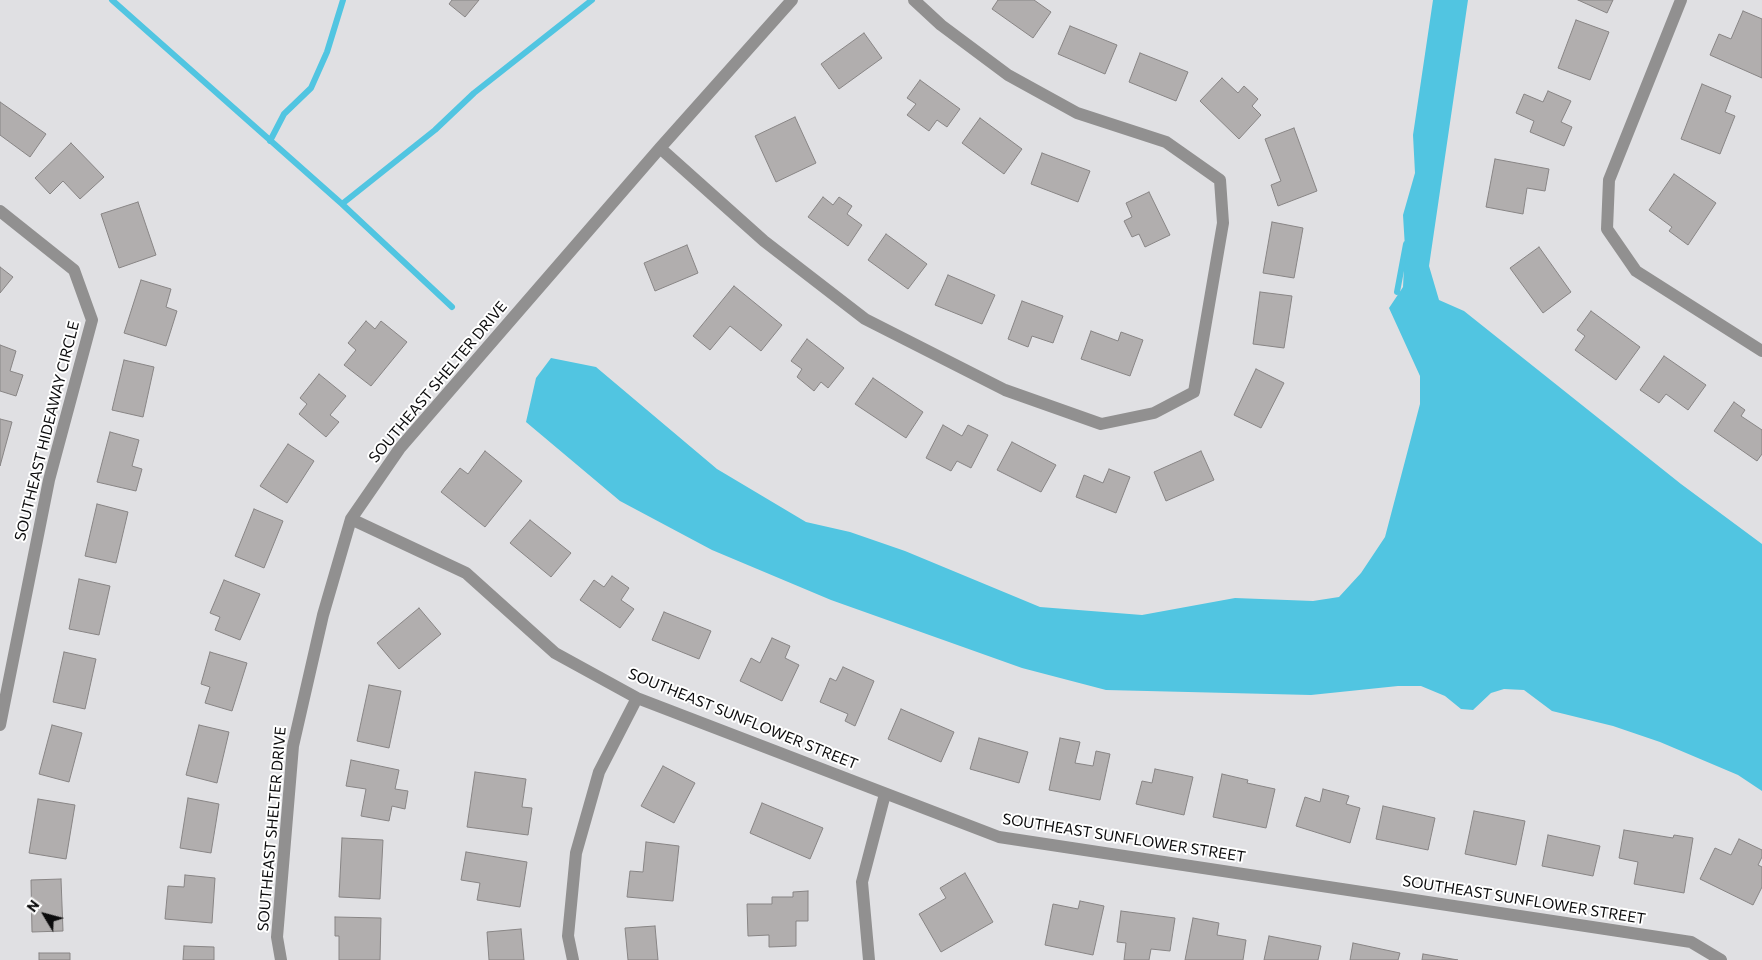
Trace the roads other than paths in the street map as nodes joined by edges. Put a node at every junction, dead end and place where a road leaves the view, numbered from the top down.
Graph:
1 (792, 0) edge
2 (914, 0) edge
3 (1681, 0) edge
4 (660, 148) junction
5 (0, 211) edge
6 (1762, 351) edge
7 (351, 519) junction
8 (637, 698) junction
9 (0, 725) edge
10 (885, 794) junction
11 (281, 960) edge
12 (573, 960) edge
13 (869, 960) edge
14 (1720, 960) edge

1 - 4 street, SOUTHEAST SHELTER DRIVE
2 - 4 street
3 - 6 street
4 - 7 street, SOUTHEAST SHELTER DRIVE
5 - 9 street, SOUTHEAST HIDEAWAY CIRCLE
7 - 8 street, SOUTHEAST SUNFLOWER STREET
7 - 11 street, SOUTHEAST SHELTER DRIVE
8 - 10 street, SOUTHEAST SUNFLOWER STREET
8 - 12 street
10 - 13 street
10 - 14 street, SOUTHEAST SUNFLOWER STREET

